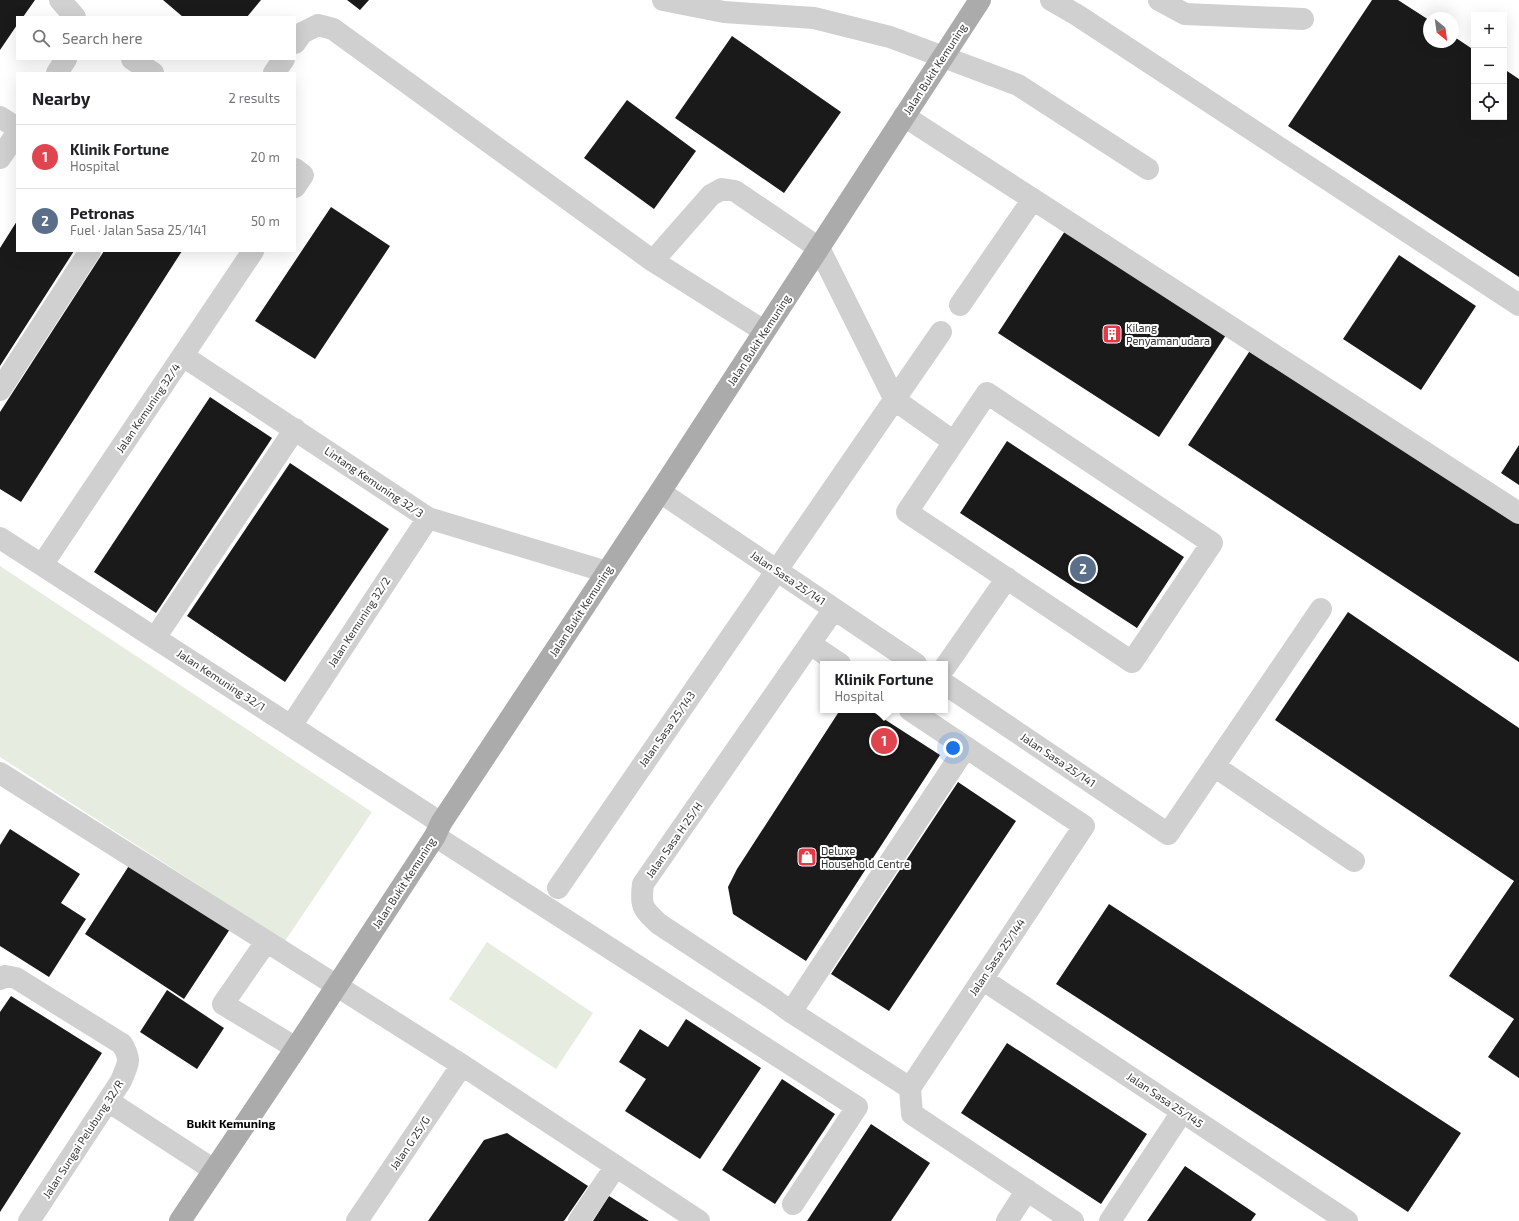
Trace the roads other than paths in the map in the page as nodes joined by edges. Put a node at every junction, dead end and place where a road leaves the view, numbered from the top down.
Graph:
1 (60, 0) edge
2 (663, 0) edge
3 (980, 0) edge
4 (1051, 0) edge
5 (1159, 0) edge
6 (74, 16) edge
7 (1303, 19) dead end
8 (296, 42) edge
9 (943, 57) junction
10 (65, 60) edge
11 (134, 60) edge
12 (283, 60) edge
13 (58, 72) edge
14 (152, 72) edge
15 (275, 72) edge
16 (904, 116) junction
17 (0, 117) edge
18 (16, 127) edge
19 (16, 134) edge
20 (0, 158) edge
21 (1148, 169) dead end
22 (1033, 199) junction
23 (819, 248) junction
24 (89, 252) edge
25 (252, 252) edge
26 (653, 261) junction
27 (960, 305) dead end
28 (1519, 305) edge
29 (764, 331) junction
30 (941, 332) dead end
31 (183, 356) junction
32 (0, 390) edge
33 (895, 400) junction
34 (295, 429) junction
35 (954, 442) junction
36 (660, 492) junction
37 (1519, 513) edge
38 (428, 518) junction
39 (0, 538) edge
40 (42, 565) junction
41 (777, 570) junction
42 (607, 572) junction
43 (1007, 578) junction
44 (834, 609) junction
45 (1321, 609) dead end
46 (155, 638) junction
47 (810, 644) junction
48 (836, 661) edge
49 (912, 661) edge
50 (948, 663) edge
51 (948, 686) edge
52 (915, 713) edge
53 (291, 726) junction
54 (966, 747) junction
55 (1214, 766) junction
56 (0, 773) edge
57 (438, 829) junction
58 (1354, 861) dead end
59 (558, 888) dead end
60 (266, 942) junction
61 (982, 979) junction
62 (0, 980) edge
63 (337, 986) junction
64 (791, 1012) junction
65 (296, 1048) junction
66 (462, 1065) junction
67 (910, 1088) junction
68 (108, 1101) junction
69 (1182, 1112) junction
70 (616, 1166) junction
71 (214, 1170) junction
72 (1027, 1190) junction
73 (793, 1204) dead end
74 (29, 1221) edge
75 (180, 1221) edge
76 (358, 1221) edge
77 (578, 1221) edge
78 (699, 1221) edge
79 (1007, 1221) edge
80 (1073, 1221) edge
81 (1110, 1221) edge
82 (1347, 1221) edge

1 - 6 street
2 - 9 street
3 - 9 main road, Jalan Bukit Kemuning
4 - 28 street
5 - 7 street
8 - 26 street
9 - 16 main road, Jalan Bukit Kemuning
9 - 21 street
10 - 13 street
11 - 14 street
12 - 15 street
16 - 22 street
16 - 23 main road, Jalan Bukit Kemuning
17 - 18 street
19 - 20 street
22 - 27 street
22 - 37 street
23 - 26 street
23 - 29 main road, Jalan Bukit Kemuning
23 - 33 street
24 - 32 street
25 - 31 street, Jalan Kemuning 32/4
26 - 29 street
29 - 36 main road, Jalan Bukit Kemuning
30 - 33 street, Jalan Sasa 25/143
31 - 34 street, Lintang Kemuning 32/3
31 - 40 street, Jalan Kemuning 32/4
33 - 35 street
33 - 41 street, Jalan Sasa 25/143
34 - 38 street, Lintang Kemuning 32/3
34 - 46 street
35 - 43 street
35 - 43 street
36 - 41 street, Jalan Sasa 25/141
36 - 42 main road, Jalan Bukit Kemuning
38 - 42 street, Lintang Kemuning 32/3
38 - 53 street, Jalan Kemuning 32/2
39 - 40 street, Jalan Kemuning 32/1
40 - 46 street, Jalan Kemuning 32/1
41 - 44 street, Jalan Sasa 25/141
41 - 59 street, Jalan Sasa 25/143
42 - 57 main road, Jalan Bukit Kemuning
43 - 50 street
44 - 47 street, Jalan Sasa H 25/H
44 - 49 street, Jalan Sasa 25/141
45 - 55 street
46 - 53 street, Jalan Kemuning 32/1
47 - 48 street
47 - 64 street, Jalan Sasa H 25/H
51 - 55 street, Jalan Sasa 25/141
52 - 54 street
53 - 57 street, Jalan Kemuning 32/1
54 - 61 street, Jalan Sasa 25/144
54 - 64 street
55 - 58 street
56 - 60 street
57 - 63 main road, Jalan Bukit Kemuning
57 - 73 street, Jalan Kemuning 32/1
60 - 63 street
60 - 65 street
61 - 67 street, Jalan Sasa 25/144
61 - 69 street, Jalan Sasa 25/145
62 - 68 street, Jalan Sungai Pelubung 32/R
63 - 65 main road, Jalan Bukit Kemuning
63 - 66 street
64 - 67 street, Jalan Sasa H 25/H
65 - 71 main road, Jalan Bukit Kemuning
66 - 70 street
66 - 76 street, Jalan G 25/G
67 - 72 street
68 - 71 street
68 - 74 street, Jalan Sungai Pelubung 32/R
69 - 81 street
69 - 82 street, Jalan Sasa 25/145
70 - 77 street
70 - 78 street
71 - 75 main road, Jalan Bukit Kemuning
72 - 79 street
72 - 80 street

